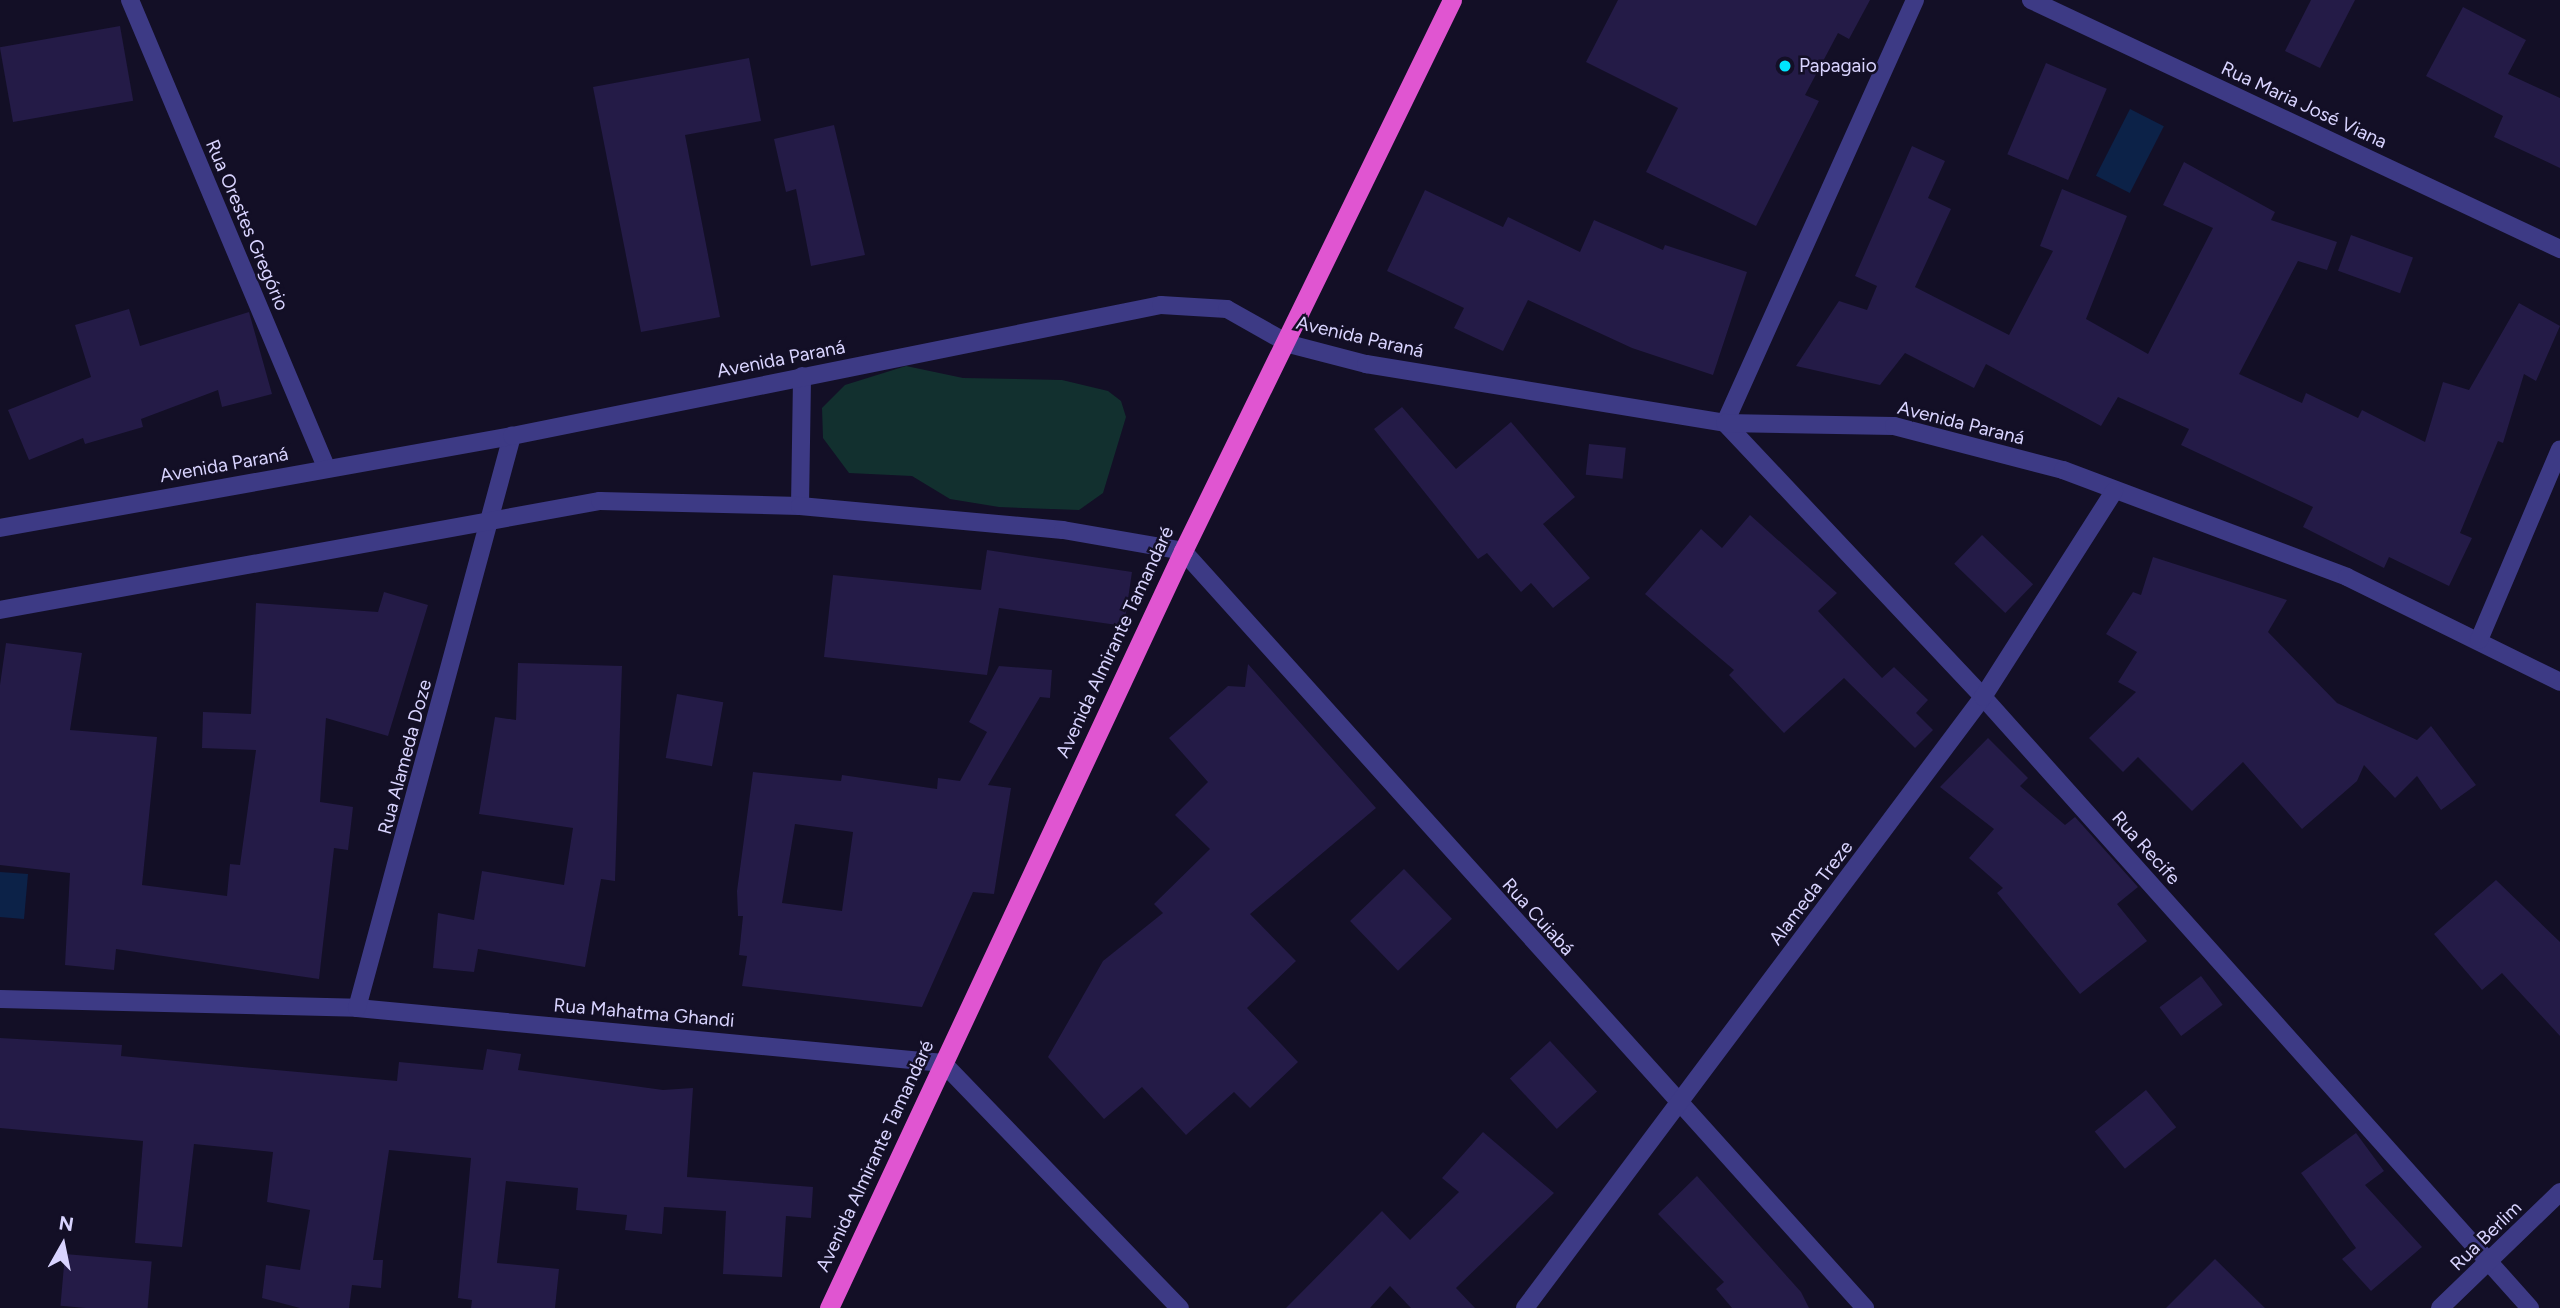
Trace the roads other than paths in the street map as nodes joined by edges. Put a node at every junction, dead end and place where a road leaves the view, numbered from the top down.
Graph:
1 (130, 0) edge
2 (1452, 0) edge
3 (1915, 0) edge
4 (2031, 0) edge
5 (2560, 249) edge
6 (1289, 344) junction
7 (803, 376) junction
8 (1725, 423) junction
9 (512, 436) junction
10 (2560, 449) edge
11 (326, 467) junction
12 (2115, 491) junction
13 (800, 506) junction
14 (493, 517) junction
15 (0, 527) edge
16 (1183, 551) junction
17 (0, 610) edge
18 (2479, 640) junction
19 (2560, 682) edge
20 (1983, 697) junction
21 (0, 999) edge
22 (357, 1008) junction
23 (943, 1063) junction
24 (1678, 1106) junction
25 (2560, 1192) edge
26 (2489, 1264) junction
27 (829, 1308) edge
28 (1180, 1308) edge
29 (1525, 1308) edge
30 (1865, 1308) edge
31 (2440, 1308) edge
32 (2530, 1308) edge

1 - 11 street, Rua Orestes Gregório
2 - 6 highway, Avenida Almirante Tamandaré
3 - 8 street
4 - 5 street, Rua Maria José Viana
6 - 7 street, Avenida Paraná
6 - 8 street, Avenida Paraná
6 - 16 highway, Avenida Almirante Tamandaré
7 - 9 street, Avenida Paraná
7 - 13 street
8 - 12 street, Avenida Paraná
8 - 20 street, Rua Recife
9 - 11 street, Avenida Paraná
9 - 14 street, Rua Alameda Doze
10 - 18 street
11 - 15 street, Avenida Paraná
12 - 18 street, Avenida Paraná
12 - 20 street, Alameda Treze
13 - 14 street
13 - 16 street
14 - 17 street
14 - 22 street, Rua Alameda Doze
16 - 23 highway, Avenida Almirante Tamandaré
16 - 24 street, Rua Cuiabá
18 - 19 street, Avenida Paraná
20 - 24 street, Alameda Treze
20 - 26 street, Rua Recife
21 - 22 street, Rua Mahatma Ghandi
22 - 23 street, Rua Mahatma Ghandi
23 - 27 highway, Avenida Almirante Tamandaré
23 - 28 street
24 - 29 street, Alameda Treze
24 - 30 street, Rua Cuiabá
25 - 26 street, Rua Berlim
26 - 31 street, Rua Berlim
26 - 32 street, Rua Recife

